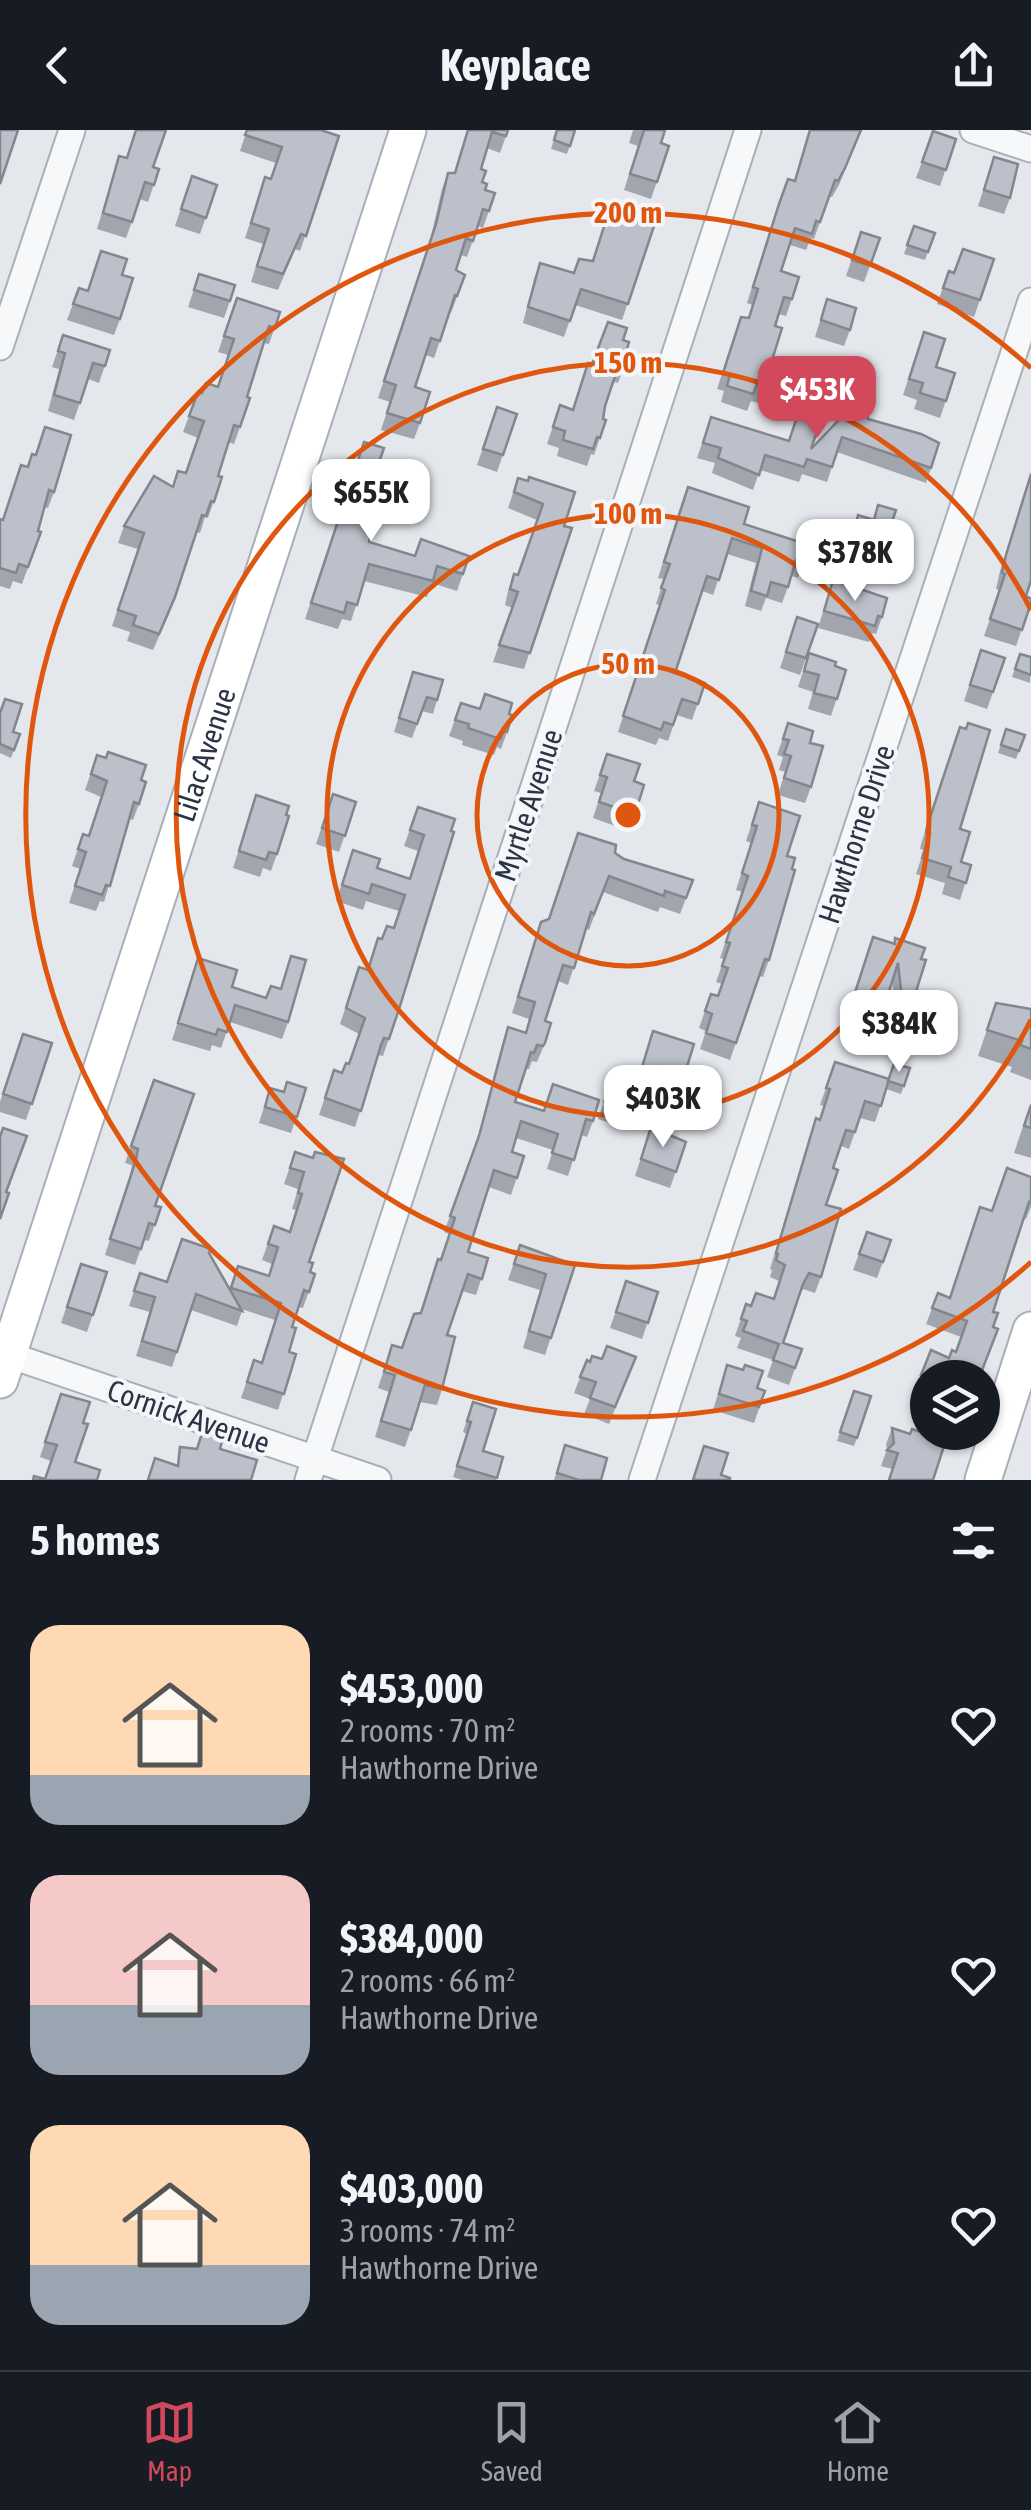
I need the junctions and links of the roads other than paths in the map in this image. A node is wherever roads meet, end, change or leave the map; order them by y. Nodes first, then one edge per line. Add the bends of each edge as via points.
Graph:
1 (72, 130) edge
2 (408, 130) edge
3 (748, 130) edge
4 (973, 130) edge
5 (1031, 149) edge
6 (1031, 301) edge
7 (0, 347) edge
8 (1031, 1330) edge
9 (3, 1363) edge
10 (312, 1469) edge
11 (378, 1480) edge
12 (642, 1480) edge
13 (983, 1480) edge

1 - 7 street
2 - 9 street, Lilac Avenue
3 - 10 street, Myrtle Avenue
4 - 5 street
6 - 12 street, Hawthorne Drive
8 - 13 street
9 - 10 street, Cornick Avenue
10 - 11 street, Cornick Avenue

